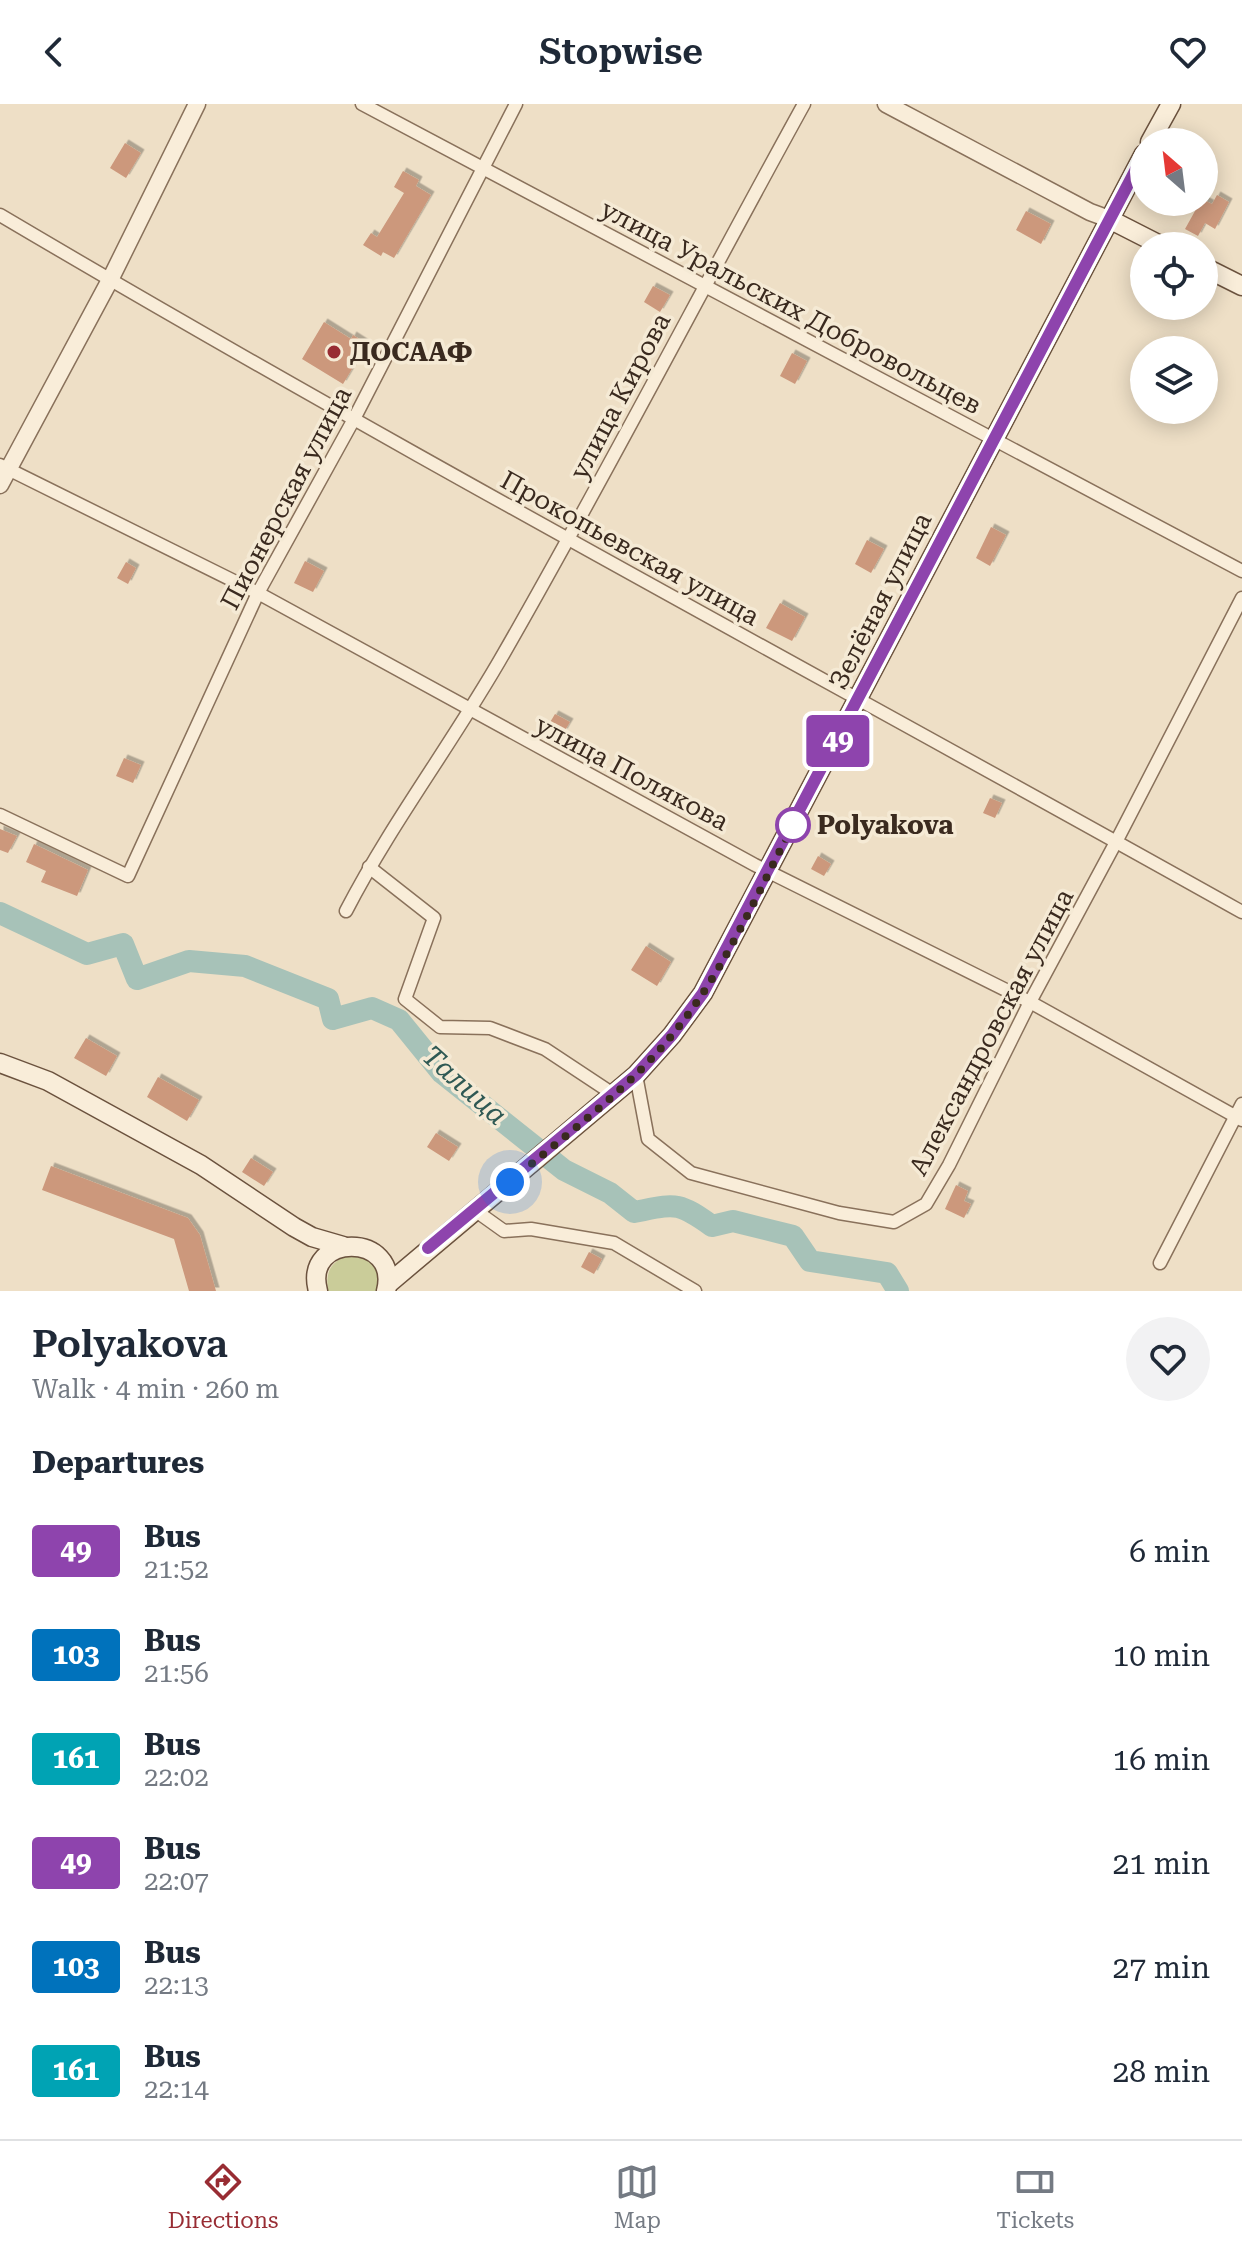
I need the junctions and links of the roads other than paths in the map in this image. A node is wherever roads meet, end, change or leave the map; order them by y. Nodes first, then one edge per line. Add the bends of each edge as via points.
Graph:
1 (197, 104) edge
2 (362, 104) edge
3 (516, 104) edge
4 (804, 104) edge
5 (886, 104) edge
6 (1171, 104) edge
7 (1158, 128) edge
8 (483, 166) junction
9 (1130, 180) edge
10 (0, 215) edge
11 (1109, 219) junction
12 (1135, 232) edge
13 (1218, 274) edge
14 (110, 280) junction
15 (705, 284) junction
16 (1242, 286) edge
17 (354, 419) junction
18 (992, 439) junction
19 (3, 474) edge
20 (569, 539) junction
21 (1242, 571) edge
22 (258, 593) junction
23 (1242, 598) edge
24 (859, 701) junction
25 (471, 711) junction
26 (0, 815) edge
27 (1116, 842) junction
28 (369, 867) junction
29 (769, 872) junction
30 (346, 911) dead end
31 (1242, 912) edge
32 (1030, 1002) junction
33 (0, 1063) edge
34 (636, 1075) junction
35 (613, 1094) junction
36 (1242, 1104) edge
37 (1239, 1119) edge
38 (476, 1211) junction
39 (294, 1227) junction
40 (343, 1246) junction
41 (428, 1248) junction
42 (377, 1256) junction
43 (1160, 1263) dead end
44 (317, 1285) edge
45 (387, 1287) edge
46 (695, 1291) edge

1 - 14 street
2 - 8 street, улица Уральских Добровольцев
3 - 8 street, Пионерская улица
4 - 15 street, улица Кирова
5 - 11 street
6 - 7 main road
8 - 15 street, улица Уральских Добровольцев
8 - 17 street, Пионерская улица
9 - 11 main road, Зелёная улица
10 - 14 street, Прокопьевская улица
11 - 12 main road
11 - 18 main road, Зелёная улица
13 - 16 main road
14 - 17 street, Прокопьевская улица
14 - 19 street
15 - 18 street, улица Уральских Добровольцев
15 - 20 street, улица Кирова
17 - 20 street, Прокопьевская улица
17 - 22 street, Пионерская улица
18 - 21 street, улица Уральских Добровольцев
18 - 24 main road, Зелёная улица
19 - 22 street, улица Полякова
20 - 24 street, Прокопьевская улица
20 - 25 street, улица Кирова
22 - 25 street, улица Полякова
22 - 26 street, Пионерская улица via 128,876
23 - 27 street, Александровская улица
24 - 27 street, Прокопьевская улица
24 - 29 main road, Зелёная улица
25 - 28 street, улица Кирова
25 - 29 street, улица Полякова
27 - 31 street, Прокопьевская улица
27 - 32 street, Александровская улица
28 - 30 street, улица Кирова
28 - 35 street via 434,918 405,999 440,1027 490,1028 545,1049
29 - 32 street, улица Полякова
29 - 34 main road, Зелёная улица via 703,993
32 - 34 street, Александровская улица via 926,1204 894,1222 839,1213 691,1173 648,1139
32 - 37 street, улица Полякова
33 - 39 main road via 48,1081 201,1165
34 - 35 main road, Зелёная улица
35 - 38 main road, Зелёная улица
36 - 37 street
37 - 43 street
38 - 41 main road, Зелёная улица
38 - 46 street via 504,1231 531,1229 614,1243
39 - 40 main road
39 - 44 main road via 312,1257
40 - 42 main road via 360,1246
40 - 44 main road via 327,1255
41 - 42 main road via 397,1260
41 - 45 main road, Зелёная улица
42 - 45 main road

